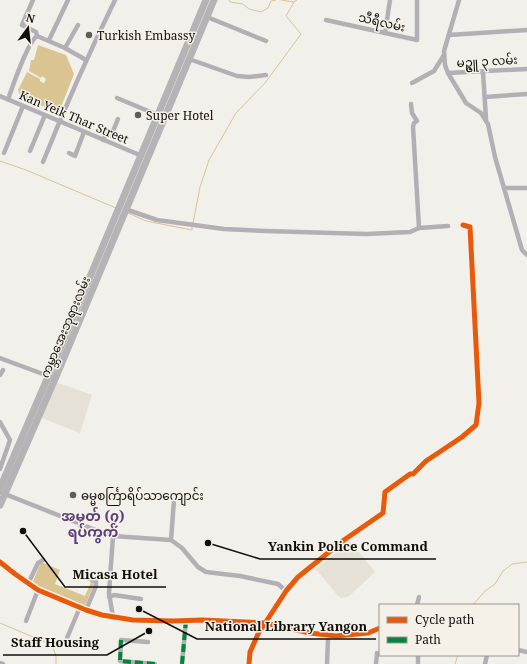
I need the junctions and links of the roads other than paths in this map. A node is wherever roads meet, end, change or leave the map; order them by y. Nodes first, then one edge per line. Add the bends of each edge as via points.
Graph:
1 (33, 0) edge
2 (68, 0) edge
3 (115, 0) edge
4 (206, 0) edge
5 (214, 0) edge
6 (390, 0) edge
7 (417, 0) edge
8 (459, 0) edge
9 (207, 17) junction
10 (326, 20) dead end
11 (78, 25) dead end
12 (527, 30) edge
13 (385, 33) junction
14 (449, 35) junction
15 (36, 36) junction
16 (49, 40) junction
17 (266, 42) dead end
18 (65, 48) junction
19 (444, 55) junction
20 (189, 59) junction
21 (86, 60) junction
22 (527, 69) edge
23 (483, 72) junction
24 (448, 74) junction
25 (266, 75) dead end
26 (412, 83) dead end
27 (527, 94) edge
28 (0, 96) edge
29 (485, 97) junction
30 (117, 98) dead end
31 (8, 99) junction
32 (411, 104) dead end
33 (23, 106) junction
34 (45, 115) junction
35 (161, 116) junction
36 (118, 119) dead end
37 (486, 119) junction
38 (59, 122) junction
39 (84, 132) junction
40 (103, 140) junction
41 (30, 151) dead end
42 (4, 153) dead end
43 (69, 153) dead end
44 (145, 156) junction
45 (43, 162) dead end
46 (504, 188) junction
47 (527, 188) edge
48 (119, 209) junction
49 (127, 210) junction
50 (463, 225) dead end
51 (112, 226) junction
52 (448, 226) dead end
53 (419, 228) junction
54 (119, 229) junction
55 (527, 256) edge
56 (0, 358) edge
57 (52, 378) junction
58 (0, 422) edge
59 (0, 469) edge
60 (2, 491) edge
61 (174, 500) dead end
62 (0, 505) edge
63 (113, 536) junction
64 (171, 540) junction
65 (43, 560) dead end
66 (0, 562) edge
67 (88, 578) dead end
68 (28, 584) junction
69 (38, 590) junction
70 (286, 591) junction
71 (110, 597) junction
72 (419, 597) dead end
73 (140, 599) dead end
74 (417, 604) edge
75 (80, 607) junction
76 (86, 610) junction
77 (113, 617) junction
78 (186, 620) junction
79 (26, 621) dead end
80 (265, 623) junction
81 (379, 628) edge
82 (67, 638) dead end
83 (328, 639) dead end
84 (148, 642) dead end
85 (377, 653) dead end
86 (0, 663) edge
87 (3, 664) edge
88 (155, 664) edge
89 (182, 664) edge
90 (249, 664) edge
91 (327, 664) edge
92 (376, 664) edge

1 - 15 street via 22,25 36,32
2 - 16 street
3 - 21 street
4 - 35 main road
5 - 9 main road
6 - 13 street
7 - 13 street, သီရီလမ်း via 417,40
8 - 14 street
9 - 17 street
9 - 20 main road
10 - 13 street, သီရီလမ်း
11 - 18 street
12 - 14 street
14 - 19 street
15 - 16 street
15 - 31 street via 32,40
16 - 18 street
18 - 21 street
19 - 24 street
19 - 26 street via 434,71
20 - 25 street via 236,76
20 - 35 main road
21 - 38 street
22 - 23 street, မဥ္ဇူ ၃ လမ်း
23 - 24 street, မဥ္ဇူ ၃ လမ်း
23 - 29 street
24 - 37 street via 466,103
27 - 29 street
28 - 31 street, Kan Yeik Thar Street
29 - 37 street
30 - 35 street
31 - 33 street, Kan Yeik Thar Street
32 - 53 street via 412,113 418,121 413,127
33 - 34 street, Kan Yeik Thar Street
33 - 42 street
34 - 38 street, Kan Yeik Thar Street
34 - 41 street
35 - 44 main road
36 - 40 street via 111,136 106,134
37 - 46 street
38 - 39 street, Kan Yeik Thar Street
38 - 45 street
39 - 40 street, Kan Yeik Thar Street
39 - 43 street via 75,156
40 - 44 street, Kan Yeik Thar Street
44 - 48 main road, ကမ္ဘာအေးဘုရားလမ်း
44 - 49 main road, ကမ္ဘာအေးဘုရားလမ်း
46 - 47 street
46 - 55 street via 522,250
48 - 49 street
48 - 51 main road, ကမ္ဘာအေးဘုရားလမ်း
49 - 53 street via 157,220 224,229 366,234 410,232
49 - 54 main road, ကမ္ဘာအေးဘုရားလမ်း
50 - 70 street via 470,227 479,403 476,425 426,461 413,474 385,492 383,513 344,540 298,577
51 - 54 main road
51 - 57 main road, ကမ္ဘာအေးဘုရားလမ်း
52 - 53 street
54 - 57 main road, ကမ္ဘာအေးဘုရားလမ်း
56 - 57 street
57 - 60 main road, ကမ္ဘာအေးဘုရားလမ်း
58 - 59 street via 10,440
60 - 62 main road, ကမ္ဘာအေးဘုရားလမ်း
60 - 63 street
61 - 64 street
63 - 64 street
63 - 71 street
64 - 70 street via 206,572 278,584
65 - 68 street via 38,563
66 - 68 street
67 - 76 street via 96,582 96,586
68 - 69 street
69 - 75 street
69 - 79 street
70 - 80 street
71 - 73 street
71 - 77 street
72 - 74 street
75 - 76 street
75 - 82 street
76 - 77 street
77 - 78 street via 133,620
78 - 80 street
78 - 89 street
80 - 81 street via 302,632 336,636 368,633
80 - 90 street via 250,652
83 - 91 street
84 - 88 street via 121,640 120,661
85 - 92 street
86 - 87 street

